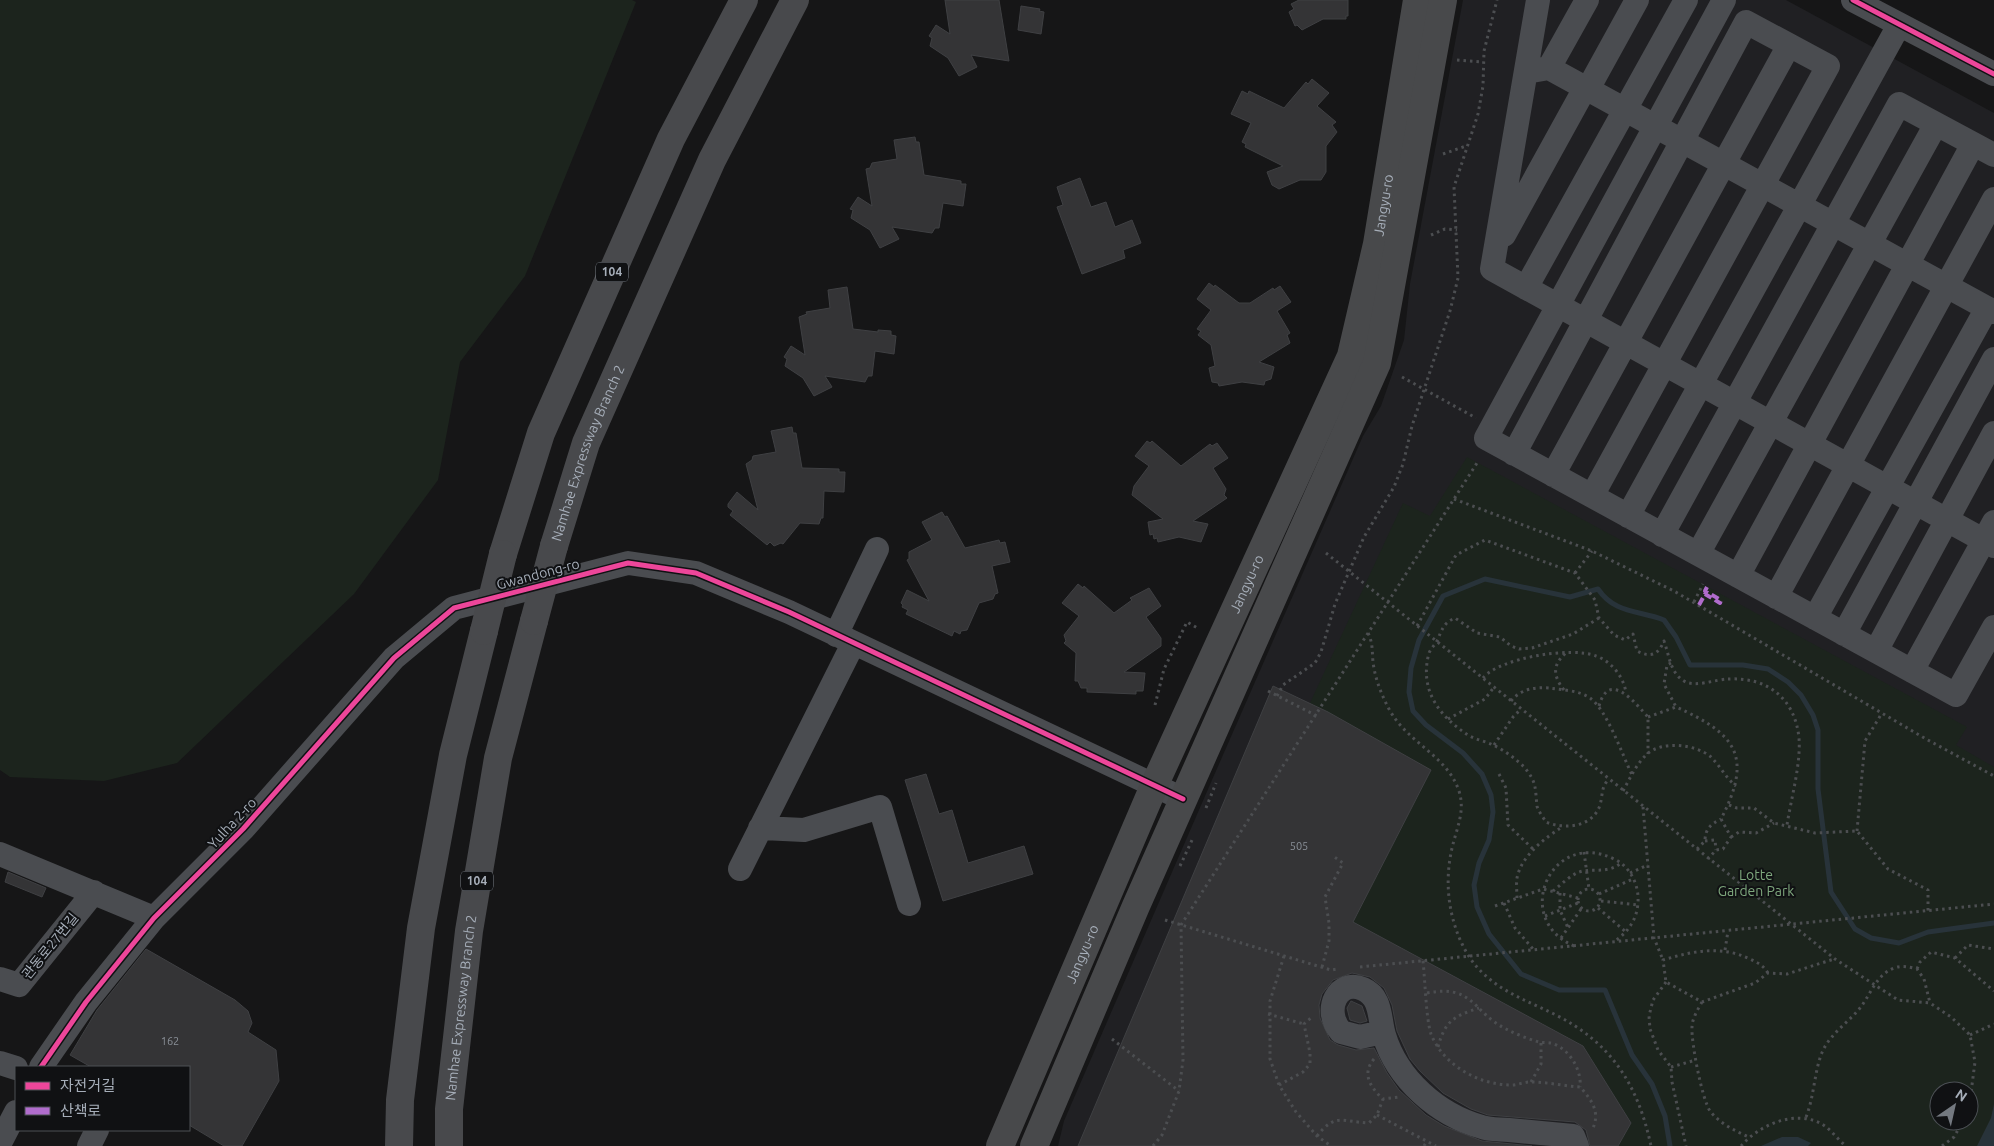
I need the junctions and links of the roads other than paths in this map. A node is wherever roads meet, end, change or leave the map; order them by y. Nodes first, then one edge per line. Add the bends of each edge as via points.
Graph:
1 (744, 0) edge
2 (795, 0) edge
3 (1416, 0) edge
4 (1443, 0) edge
5 (1538, 0) edge
6 (1587, 0) edge
7 (1637, 0) edge
8 (1686, 0) edge
9 (1724, 0) edge
10 (1853, 0) edge
11 (1899, 25) junction
12 (1789, 45) junction
13 (1549, 68) junction
14 (1526, 72) junction
15 (1994, 74) edge
16 (1586, 89) junction
17 (1625, 110) junction
18 (1936, 124) junction
19 (1655, 126) junction
20 (1682, 141) junction
21 (1973, 144) junction
22 (1994, 155) edge
23 (1724, 164) junction
24 (1762, 185) junction
25 (1994, 200) edge
26 (1799, 205) junction
27 (1833, 224) junction
28 (1870, 244) junction
29 (1494, 252) junction
30 (1908, 265) junction
31 (1947, 286) junction
32 (1526, 288) junction
33 (1558, 306) junction
34 (1990, 310) edge
35 (1586, 321) junction
36 (1626, 343) junction
37 (1994, 359) edge
38 (1664, 364) junction
39 (1700, 384) junction
40 (1734, 403) junction
41 (1771, 423) junction
42 (1994, 433) edge
43 (1810, 444) junction
44 (1514, 454) junction
45 (1848, 466) junction
46 (1553, 475) junction
47 (1887, 487) junction
48 (1592, 496) junction
49 (1916, 503) junction
50 (1628, 516) junction
51 (1947, 520) junction
52 (1662, 535) junction
53 (1991, 536) edge
54 (877, 548) dead end
55 (1698, 554) junction
56 (1738, 576) junction
57 (1776, 597) junction
58 (454, 608) joint
59 (1815, 618) junction
60 (1994, 626) edge
61 (1844, 634) junction
62 (845, 640) junction
63 (1876, 652) junction
64 (1912, 671) junction
65 (1154, 786) junction
66 (1194, 804) junction
67 (760, 828) junction
68 (0, 854) edge
69 (740, 869) dead end
70 (94, 892) junction
71 (909, 904) dead end
72 (154, 918) junction
73 (0, 979) edge
74 (1382, 1032) junction
75 (0, 1063) edge
76 (42, 1066) edge
77 (15, 1068) edge
78 (400, 1100) junction
79 (450, 1109) junction
80 (15, 1114) edge
81 (97, 1131) edge
82 (1582, 1141) edge
83 (0, 1143) edge
84 (89, 1146) edge
85 (384, 1146) edge
86 (399, 1146) edge
87 (449, 1146) edge
88 (462, 1146) edge
89 (1000, 1146) edge
90 (1034, 1146) edge

1 - 78 highway, 104, bridge via 671,139 545,424 503,554 453,755 421,928
2 - 79 highway, Namhae Expressway Branch 2 / 104, bridge via 712,160 590,434 554,546 498,758 469,931
3 - 65 main road, Jangyu-ro via 1378,244 1351,356
4 - 66 main road, Jangyu-ro via 1377,363
5 - 14 street
6 - 13 street
7 - 16 street
8 - 17 street
9 - 19 street
10 - 11 street
11 - 15 street
11 - 26 street
12 - 20 street via 1746,22
12 - 23 street
12 - 24 street via 1828,66
13 - 14 street
13 - 16 street
14 - 29 street
16 - 17 street
16 - 29 street
17 - 19 street
17 - 32 street
18 - 21 street
18 - 27 street via 1899,104
18 - 28 street
19 - 20 street
19 - 33 street
20 - 23 street
20 - 35 street
21 - 22 street
21 - 30 street
23 - 24 street
23 - 36 street
24 - 26 street
24 - 38 street
25 - 31 street
26 - 27 street
26 - 39 street
27 - 28 street
27 - 40 street
28 - 30 street
28 - 41 street
29 - 32 street via 1492,269
30 - 31 street
30 - 43 street
31 - 34 street
31 - 45 street
32 - 33 street
33 - 35 street
33 - 44 street via 1486,438
34 - 47 street
35 - 36 street
35 - 44 street
36 - 38 street
36 - 46 street
37 - 49 street
38 - 39 street
38 - 48 street
39 - 40 street
39 - 50 street
40 - 41 street
40 - 52 street
41 - 43 street
41 - 55 street
42 - 51 street
43 - 45 street
43 - 56 street
44 - 46 street
45 - 47 street
45 - 57 street
46 - 48 street
47 - 49 street
47 - 59 street
48 - 50 street
49 - 51 street
49 - 61 street
50 - 52 street
51 - 53 street
51 - 63 street
52 - 55 street
53 - 64 street
54 - 62 street
55 - 56 street
56 - 57 street
57 - 59 street
58 - 62 street, Gwandong-ro via 628,563 696,573 789,612
58 - 72 street, Yulha 2-ro via 394,658 244,829
59 - 61 street
60 - 64 street via 1956,695
61 - 63 street
62 - 65 street
62 - 67 street
63 - 64 street
65 - 66 street
65 - 89 main road, Jangyu-ro
66 - 90 main road, Jangyu-ro
67 - 69 street
67 - 71 street via 804,830 880,807
68 - 70 street
70 - 72 street
70 - 73 street, 관동로27번길 via 19,985
72 - 76 street, Yulha 2-ro via 86,1002
74 - 74 street via 1381,1016 1374,998 1363,989 1352,988 1336,997 1331,1007 1341,1032 1360,1037
74 - 82 street via 1403,1075 1428,1100 1449,1112 1483,1128 1573,1136
75 - 77 street
78 - 85 highway
78 - 86 highway, 104
79 - 87 highway, Namhae Expressway Branch 2 / 104
79 - 88 highway
80 - 83 street
81 - 84 street

